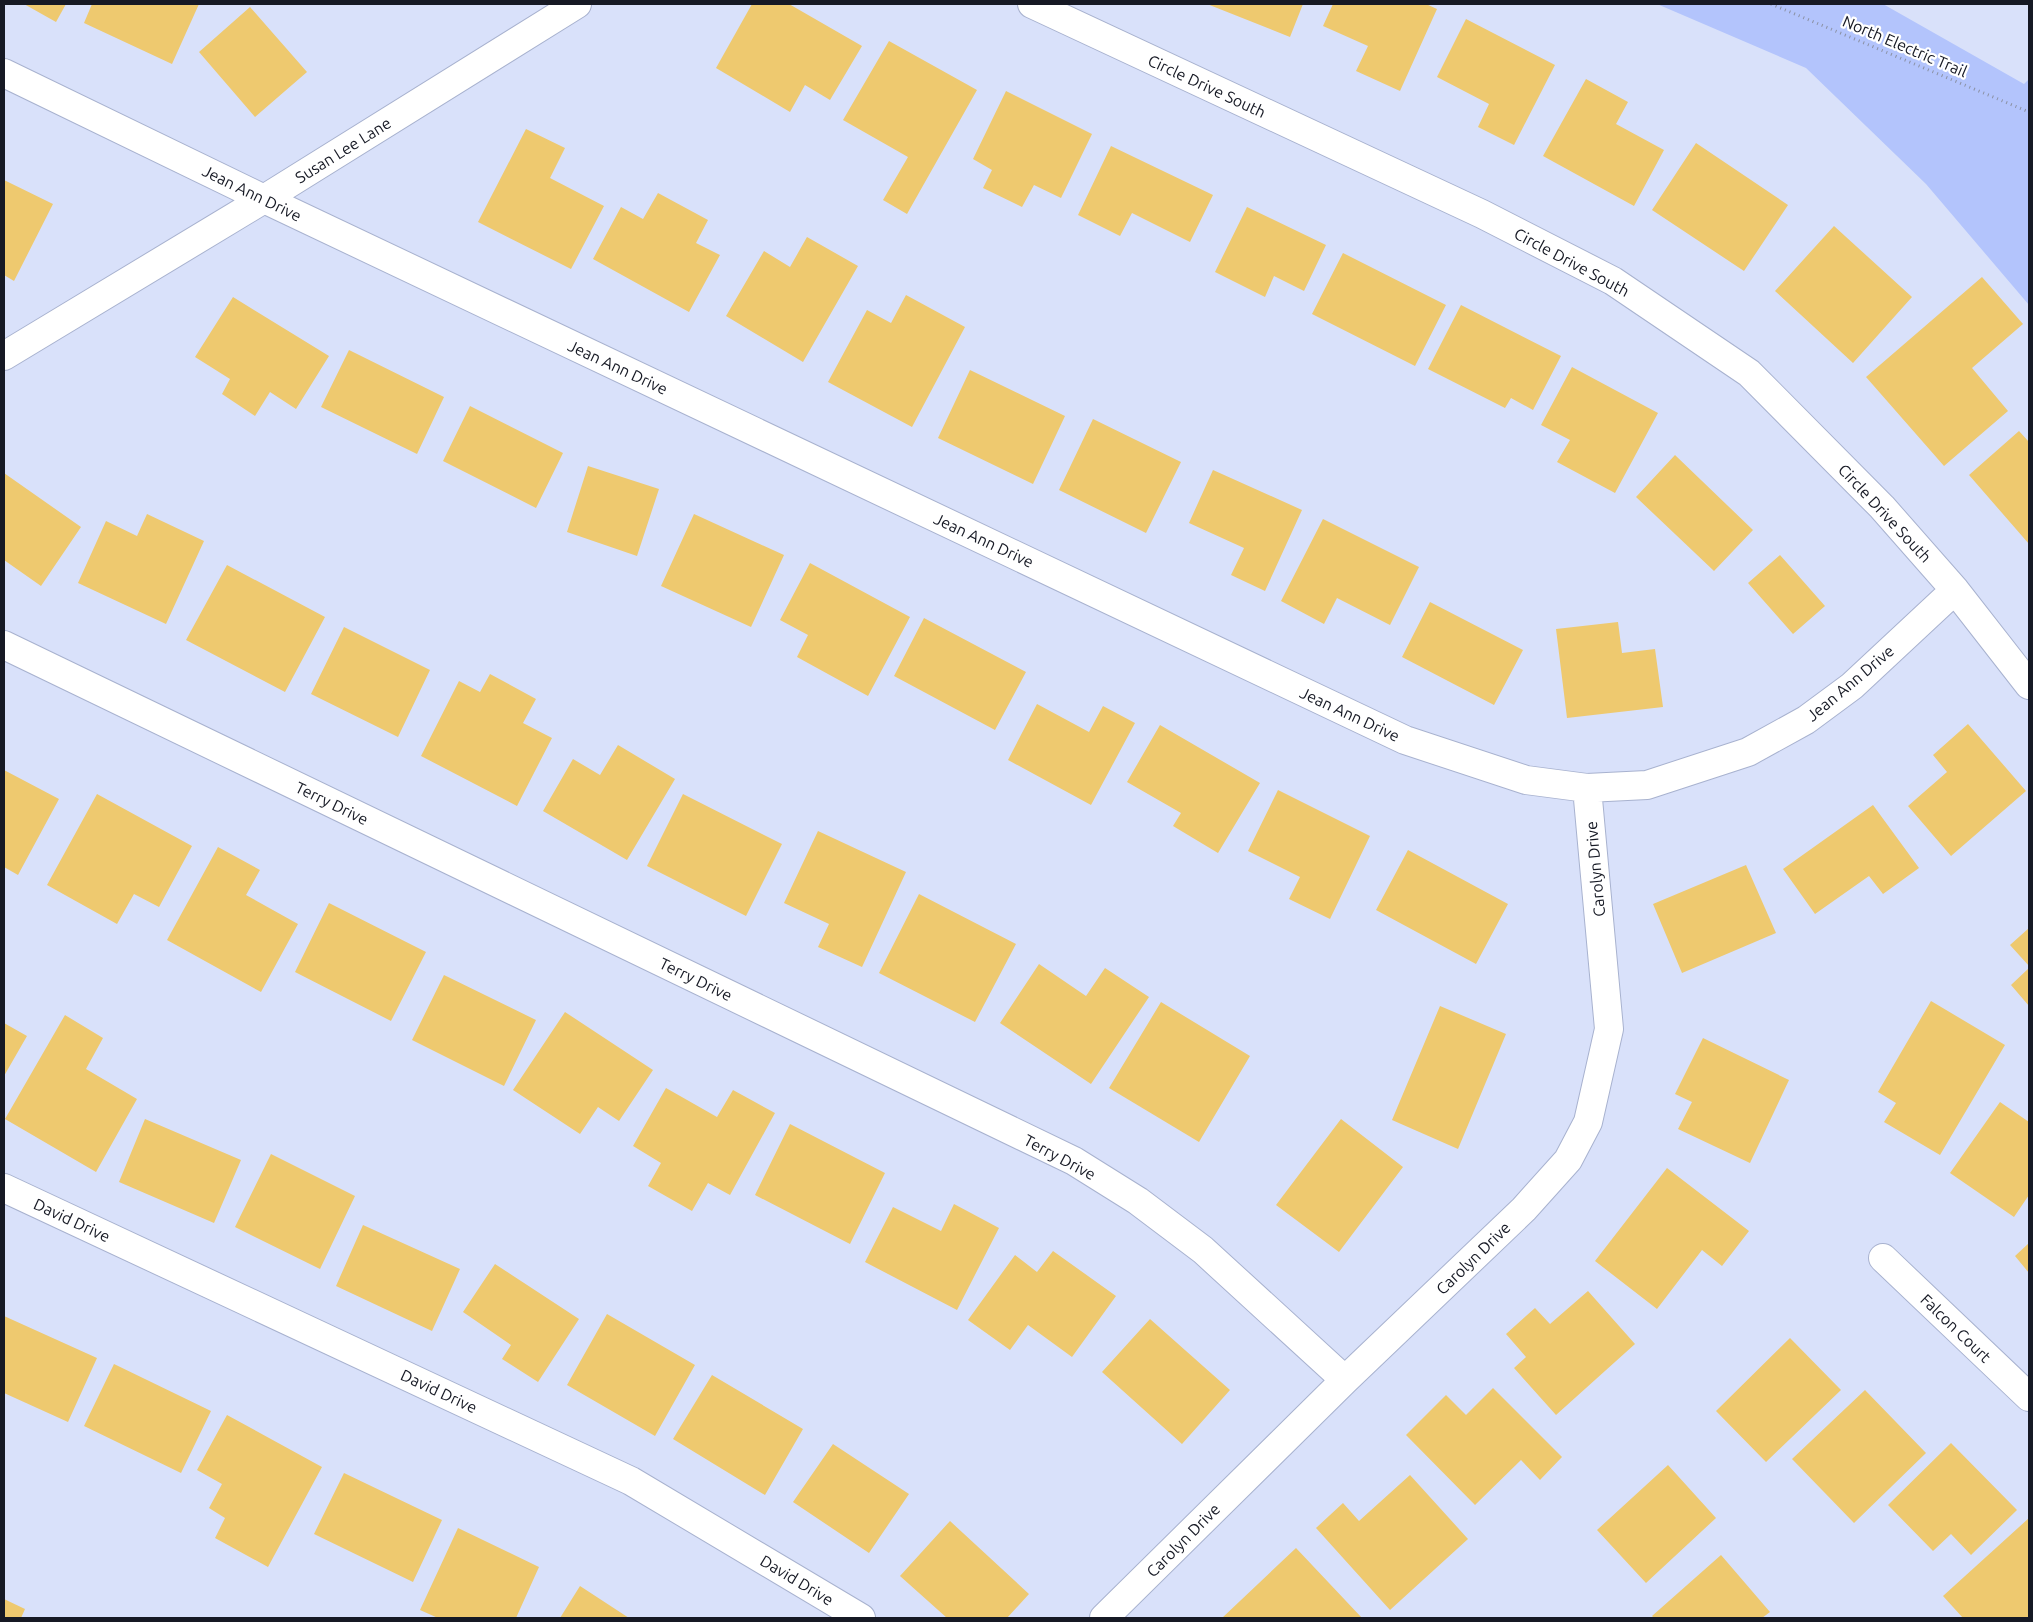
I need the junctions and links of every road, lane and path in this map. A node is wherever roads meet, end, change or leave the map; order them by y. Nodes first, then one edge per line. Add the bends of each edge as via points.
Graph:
1 (577, 4) edge
2 (1032, 4) edge
3 (1771, 4) edge
4 (4, 72) edge
5 (2029, 112) edge
6 (264, 199) junction
7 (4, 356) edge
8 (1955, 590) junction
9 (4, 645) edge
10 (2029, 684) edge
11 (1587, 788) junction
12 (4, 1188) edge
13 (1884, 1258) dead end
14 (1345, 1380) junction
15 (2029, 1397) edge
16 (861, 1618) edge
17 (1104, 1618) edge

1 - 6 street, Susan Lee Lane
2 - 8 street, Circle Drive South via 1482,214 1613,280 1749,373 1882,507
3 - 5 path, North Electric Trail
4 - 6 street, Jean Ann Drive
6 - 7 street, Susan Lee Lane
6 - 11 street, Jean Ann Drive via 1405,740 1526,780
8 - 10 street, Circle Drive South
8 - 11 street, Jean Ann Drive via 1852,686 1806,720 1748,752 1647,785
9 - 14 street, Terry Drive via 1074,1162 1138,1201 1203,1250
11 - 14 street, Carolyn Drive via 1609,1029 1588,1122 1568,1160 1524,1209
12 - 16 street, David Drive via 631,1481
13 - 15 street, Falcon Court
14 - 17 street, Carolyn Drive

